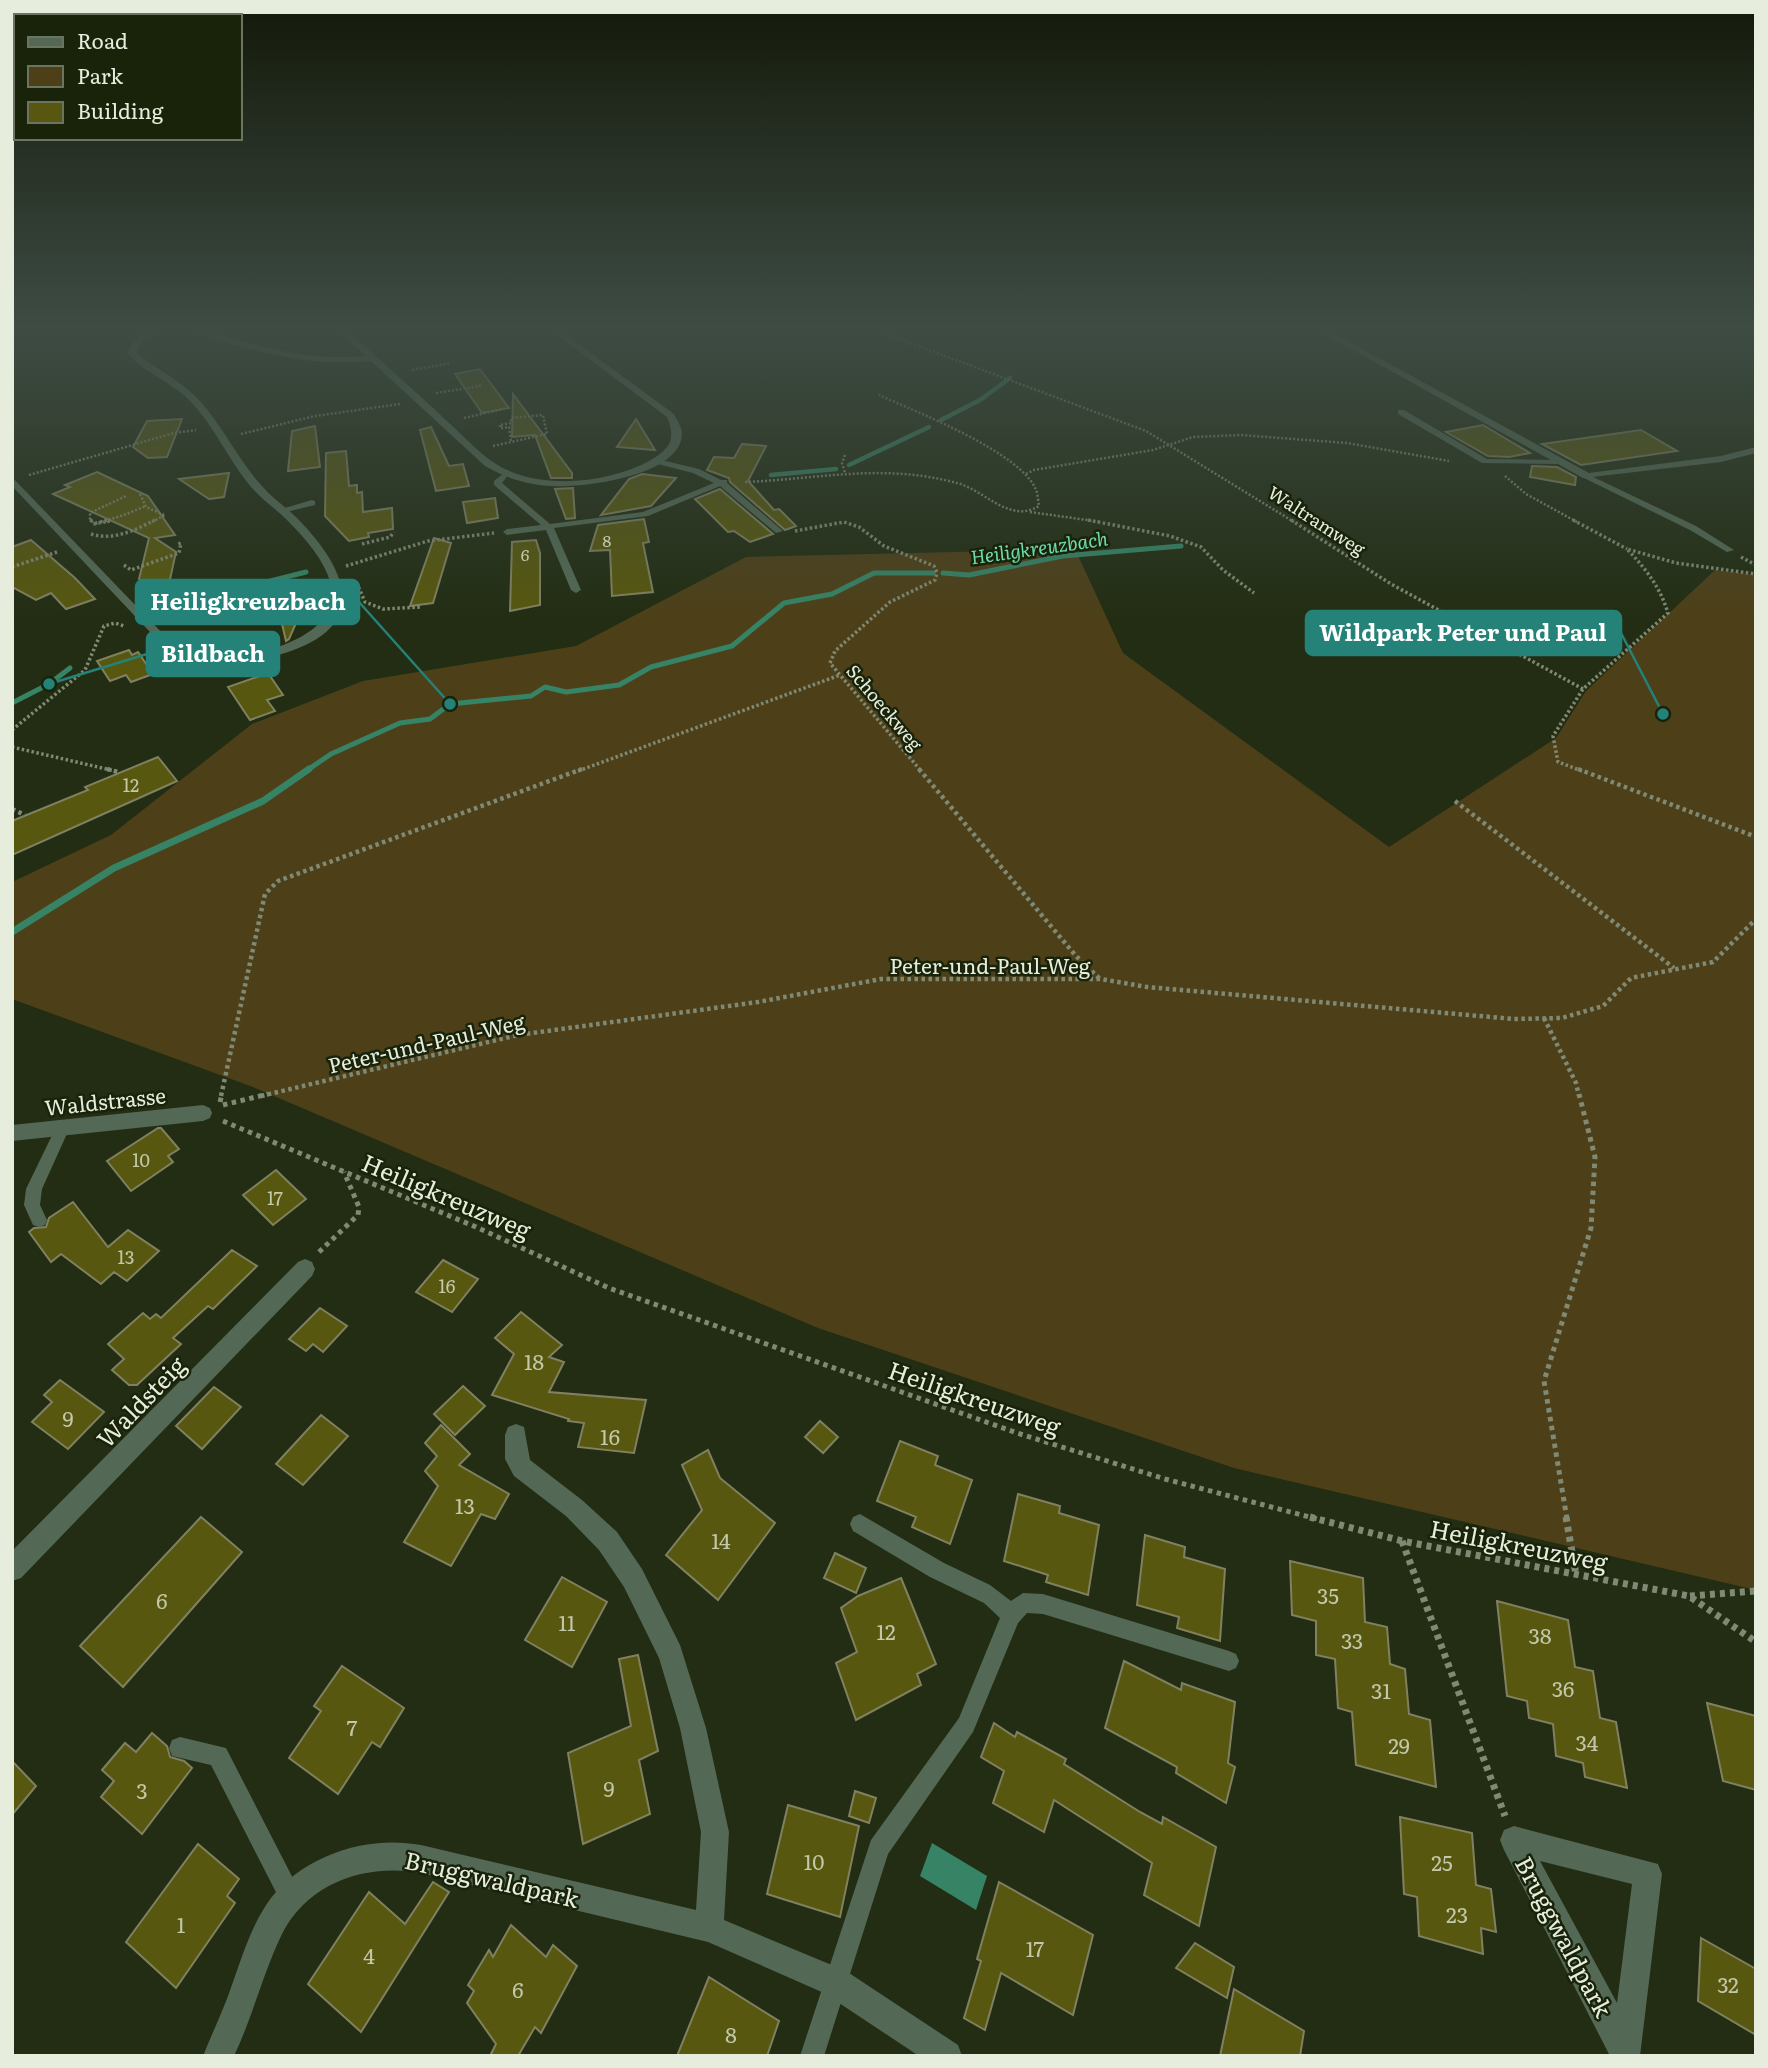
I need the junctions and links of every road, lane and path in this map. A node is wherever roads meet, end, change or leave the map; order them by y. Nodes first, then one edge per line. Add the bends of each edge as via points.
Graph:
1 (213, 426) edge
2 (276, 426) edge
3 (447, 426) edge
4 (500, 426) edge
5 (545, 426) edge
6 (678, 426) edge
7 (942, 426) edge
8 (1134, 426) edge
9 (1424, 426) edge
10 (1493, 426) edge
11 (215, 428) junction
12 (242, 434) dead end
13 (511, 441) junction
14 (488, 444) dead end
15 (1170, 444) junction
16 (1756, 450) edge
17 (845, 455) dead end
18 (657, 461) junction
19 (1452, 461) dead end
20 (1557, 461) junction
21 (1502, 462) junction
22 (845, 473) junction
23 (1026, 474) junction
24 (504, 475) junction
25 (1587, 476) junction
26 (17, 478) edge
27 (723, 482) junction
28 (140, 494) dead end
29 (126, 496) dead end
30 (312, 503) dead end
31 (146, 506) junction
32 (282, 510) junction
33 (1029, 512) junction
34 (549, 527) junction
35 (779, 531) joint
36 (394, 532) dead end
37 (507, 532) joint
38 (91, 534) dead end
39 (178, 544) dead end
40 (362, 544) dead end
41 (1627, 549) junction
42 (1730, 550) dead end
43 (53, 553) dead end
44 (124, 565) dead end
45 (12, 567) edge
46 (341, 568) dead end
47 (1756, 574) edge
48 (351, 589) dead end
49 (576, 590) dead end
50 (1254, 593) dead end
51 (421, 607) dead end
52 (131, 630) dead end
53 (840, 675) junction
54 (1583, 690) junction
55 (12, 730) edge
56 (12, 747) edge
57 (118, 772) dead end
58 (1455, 801) dead end
59 (12, 809) edge
60 (25, 815) dead end
61 (1756, 837) edge
62 (1756, 919) edge
63 (1675, 968) junction
64 (1101, 979) junction
65 (1544, 1018) junction
66 (211, 1109) junction
67 (63, 1127) junction
68 (12, 1133) edge
69 (344, 1171) junction
70 (38, 1220) dead end
71 (328, 1241) dead end
72 (305, 1269) dead end
73 (516, 1435) dead end
74 (860, 1524) dead end
75 (1402, 1541) junction
76 (12, 1569) edge
77 (1576, 1575) junction
78 (1756, 1591) edge
79 (1689, 1596) junction
80 (1011, 1616) junction
81 (1756, 1642) edge
82 (1229, 1661) dead end
83 (180, 1748) dead end
84 (1514, 1840) junction
85 (291, 1898) junction
86 (709, 1928) junction
87 (835, 1982) junction
88 (1626, 2054) edge
89 (218, 2056) edge
90 (813, 2056) edge
91 (947, 2056) edge

1 - 11 street
2 - 12 path
3 - 24 street
4 - 13 path via 509,427
5 - 13 path via 547,435
6 - 18 street via 677,442
7 - 23 path
8 - 15 path, Waltramweg
9 - 21 lane via 1485,461
10 - 20 street
11 - 26 path via 174,433
11 - 32 street via 239,465
13 - 14 path
15 - 19 path via 1241,435 1291,438
15 - 23 path
15 - 54 path, Waltramweg via 1391,584
16 - 25 street via 1721,459
17 - 22 path
18 - 24 street via 636,471 575,483
18 - 27 lane via 701,471
20 - 21 lane
20 - 25 street
21 - 41 path via 1505,476 1517,489
22 - 27 path via 812,479
22 - 33 path via 887,471 943,479 981,492 1007,509
23 - 33 path via 1040,501
24 - 34 lane via 497,483
25 - 42 lane
26 - 32 street via 161,639 178,652 204,660 234,661 286,649 335,616 340,591 331,571 315,544
27 - 34 lane via 645,514
27 - 35 lane
28 - 31 path
29 - 31 path via 90,513 90,520 110,521
30 - 32 lane
31 - 38 path via 165,516 132,531 107,537
33 - 50 path via 1119,524 1202,547
34 - 37 lane
34 - 49 lane
35 - 53 path, Schoeckweg via 844,522 934,566 937,573 935,580 890,602 835,652 830,663
36 - 40 path
37 - 46 path via 428,541
39 - 44 path via 179,553 131,570
41 - 47 path via 1676,563
41 - 54 path via 1662,593 1668,613
43 - 45 path
48 - 51 path via 359,588 365,602 383,609
52 - 55 path via 115,623 104,626 85,670
53 - 64 path, Schoeckweg via 1076,956
53 - 66 path via 278,881 265,894
54 - 61 path via 1553,736 1558,762
56 - 57 path
58 - 63 path
59 - 60 path
62 - 63 path, Peter-und-Paul-Weg via 1713,962
63 - 65 path, Peter-und-Paul-Weg via 1631,978 1603,1006 1562,1018
64 - 65 path, Peter-und-Paul-Weg via 1514,1019
64 - 66 path, Peter-und-Paul-Weg via 881,979 758,1002 517,1035
65 - 77 path via 1576,1083 1595,1157 1591,1228 1544,1381
66 - 67 street, Waldstrasse
66 - 69 path, Heiligkreuzweg
67 - 68 street, Waldstrasse
67 - 70 lane via 34,1189 32,1205
69 - 71 path via 358,1215
69 - 75 path, Heiligkreuzweg via 609,1288 1017,1433 1165,1479
72 - 76 street, Waldsteig
73 - 86 street via 522,1468 608,1541 633,1578 671,1654 693,1728 715,1832
74 - 80 lane via 947,1576 986,1592
75 - 77 path, Heiligkreuzweg
75 - 84 path
77 - 79 path, Heiligkreuzweg
78 - 79 path
79 - 81 path, Heiligkreuzweg
80 - 82 lane via 1023,1603 1034,1602
80 - 87 lane via 966,1726 878,1848
83 - 85 lane via 218,1756
84 - 88 street, Bruggwaldpark
84 - 88 street, Bruggwaldpark via 1648,1874
85 - 86 street, Bruggwaldpark via 331,1869 387,1855 421,1859
85 - 89 street, Bruggwaldpark via 274,1920 237,2020
86 - 87 street, Bruggwaldpark
87 - 90 lane
87 - 91 street, Bruggwaldpark

